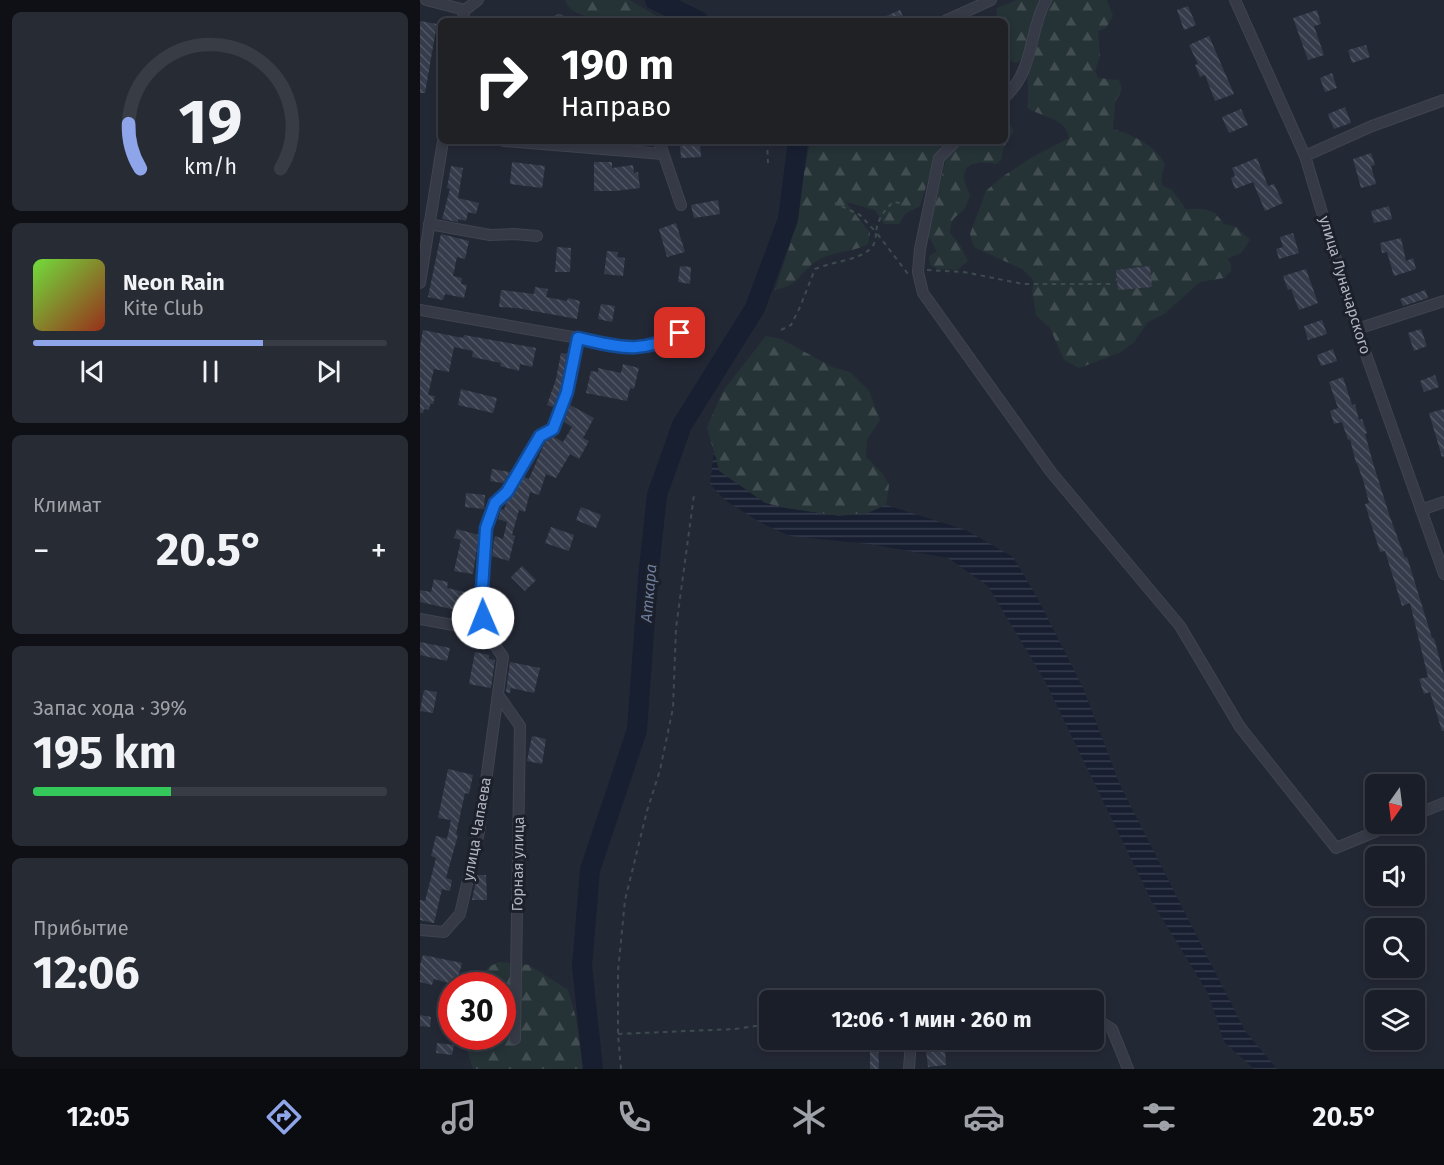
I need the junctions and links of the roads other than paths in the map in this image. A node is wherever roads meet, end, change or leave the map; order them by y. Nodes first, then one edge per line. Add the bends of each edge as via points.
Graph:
1 (426, 0) edge
2 (478, 0) edge
3 (991, 0) edge
4 (1046, 0) edge
5 (1235, 0) edge
6 (464, 16) edge
7 (952, 18) edge
8 (1008, 93) edge
9 (1444, 100) edge
10 (442, 144) edge
11 (541, 144) edge
12 (660, 144) edge
13 (953, 144) edge
14 (663, 154) junction
15 (1305, 156) junction
16 (681, 205) dead end
17 (429, 224) junction
18 (537, 236) dead end
19 (420, 283) edge
20 (1444, 301) edge
21 (420, 310) edge
22 (686, 315) dead end
23 (1357, 329) junction
24 (578, 338) junction
25 (1444, 502) edge
26 (1421, 510) junction
27 (1444, 574) edge
28 (420, 619) edge
29 (485, 631) junction
30 (499, 696) junction
31 (1444, 803) edge
32 (1425, 811) edge
33 (1370, 834) edge
34 (420, 930) edge
35 (516, 976) edge
36 (1104, 1024) edge
37 (910, 1050) edge
38 (909, 1069) edge
39 (1128, 1069) edge

1 - 6 street
2 - 6 street
3 - 7 street
4 - 8 street via 1025,70
5 - 15 street, улица Луначарского
9 - 15 street
10 - 17 street
11 - 14 street
12 - 14 street
13 - 33 street via 939,158 913,274 923,293 1051,472 1180,626 1240,727 1336,848
14 - 16 street
15 - 23 street, улица Луначарского
17 - 18 street via 490,235
17 - 19 street
20 - 23 street
21 - 24 street
22 - 24 street via 680,333 663,343 639,348
23 - 26 street, улица Луначарского
24 - 29 street via 567,392 553,429 540,436 507,492 495,503 486,528 481,604
25 - 26 street
26 - 27 street, улица Луначарского
28 - 29 street
29 - 30 street via 503,657
30 - 34 street, улица Чапаева via 479,832 460,914 444,932
30 - 35 street, Горная улица via 520,726
31 - 32 street
36 - 39 street via 1112,1029
37 - 38 street

